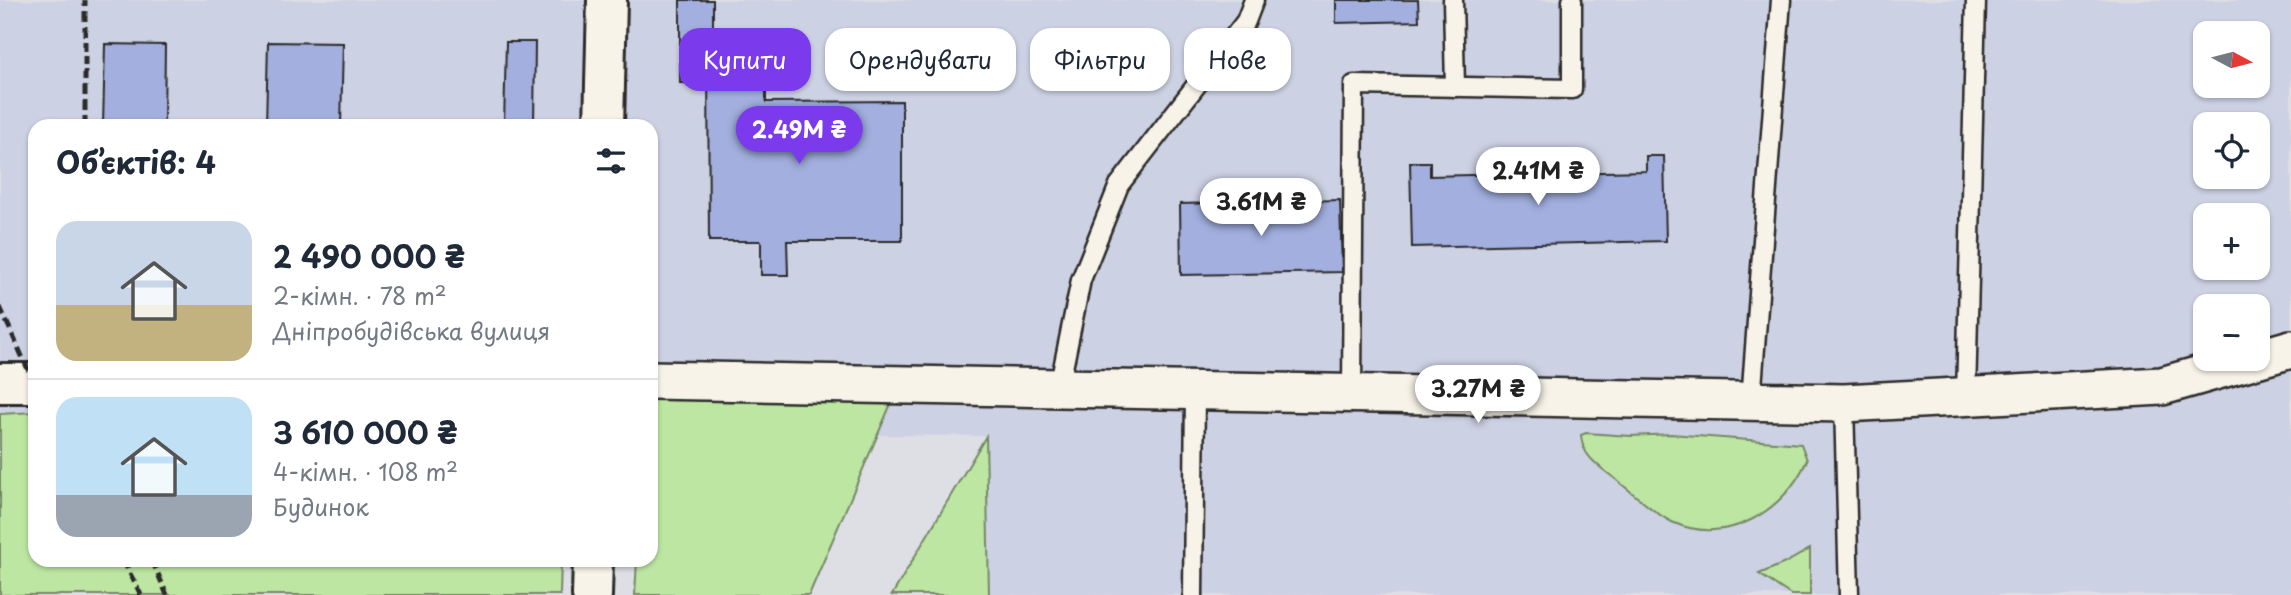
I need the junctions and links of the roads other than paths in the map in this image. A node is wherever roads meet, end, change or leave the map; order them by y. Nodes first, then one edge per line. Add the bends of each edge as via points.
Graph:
1 (607, 0) edge
2 (1254, 0) edge
3 (1453, 0) edge
4 (1572, 0) edge
5 (1781, 0) edge
6 (1976, 0) edge
7 (1455, 87) junction
8 (604, 119) edge
9 (2291, 349) edge
10 (658, 380) edge
11 (0, 383) edge
12 (28, 383) edge
13 (1059, 388) junction
14 (1195, 391) junction
15 (1352, 394) junction
16 (1966, 397) junction
17 (1751, 401) junction
18 (1844, 402) junction
19 (593, 567) edge
20 (592, 595) edge
21 (1193, 595) edge
22 (1849, 595) edge

1 - 8 street
2 - 13 lane via 1246,21 1119,185 1081,280
3 - 7 lane
4 - 7 lane via 1572,89
5 - 17 lane
6 - 16 lane
7 - 15 lane via 1354,85
9 - 16 street via 2162,386
10 - 13 street
11 - 12 street
13 - 14 street
14 - 15 street
14 - 21 lane
15 - 17 street
16 - 18 street
17 - 18 street
18 - 22 lane
19 - 20 street

